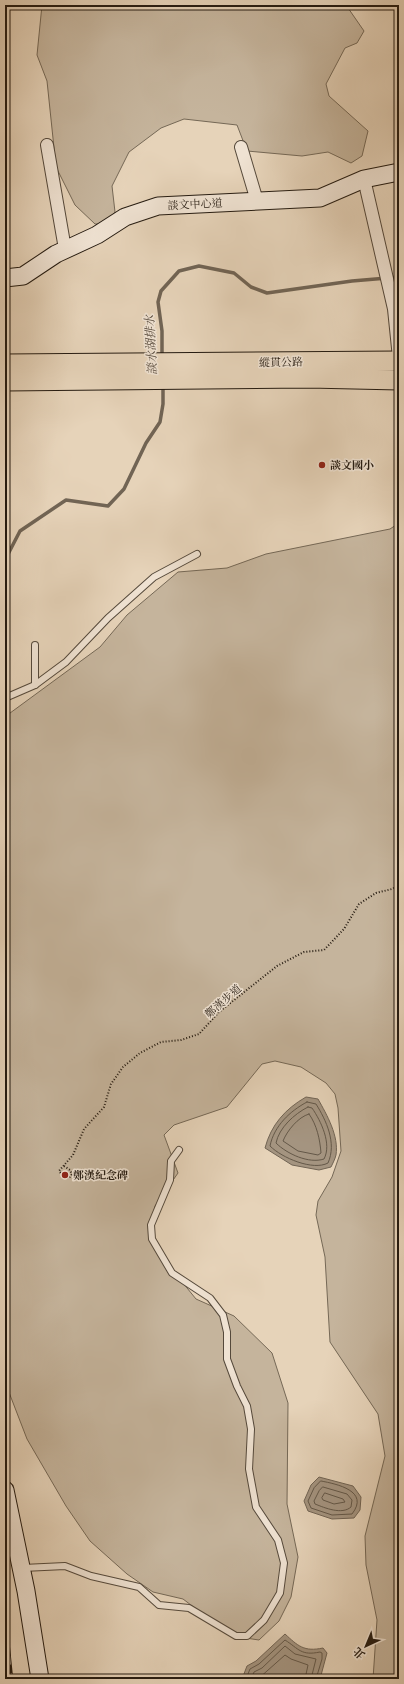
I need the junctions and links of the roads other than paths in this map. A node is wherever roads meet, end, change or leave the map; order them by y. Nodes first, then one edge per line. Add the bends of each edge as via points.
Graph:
1 (47, 145) dead end
2 (241, 148) dead end
3 (399, 172) edge
4 (364, 180) junction
5 (257, 201) junction
6 (65, 249) junction
7 (5, 278) edge
8 (399, 359) edge
9 (5, 364) edge
10 (308, 370) junction
11 (118, 372) junction
12 (399, 380) edge
13 (5, 381) edge
14 (197, 554) dead end
15 (35, 645) dead end
16 (35, 685) junction
17 (5, 698) edge
18 (179, 1150) dead end
19 (5, 1490) edge
20 (21, 1568) junction
21 (40, 1679) edge

1 - 6 street
2 - 5 street
3 - 4 street, 談文中心道
4 - 5 street, 談文中心道 via 320,198
4 - 8 street via 394,309
5 - 6 street, 談文中心道 via 158,206 125,217 97,235
6 - 7 street, 談文中心道 via 22,276
8 - 10 main road, 縱貫公路
9 - 11 main road
10 - 11 main road, 縱貫公路
10 - 12 main road, 縱貫公路
11 - 13 main road
14 - 16 lane via 154,577 108,618 66,662
15 - 16 lane
16 - 17 lane
18 - 20 lane via 171,1161 170,1180 151,1225 152,1239 172,1273 210,1298 223,1315 227,1332 227,1359 247,1406 251,1429 249,1469 256,1507 278,1540 284,1563 280,1593 264,1620 247,1636 236,1636 189,1608 159,1605 139,1587 91,1576 65,1566
19 - 20 street
20 - 21 street

